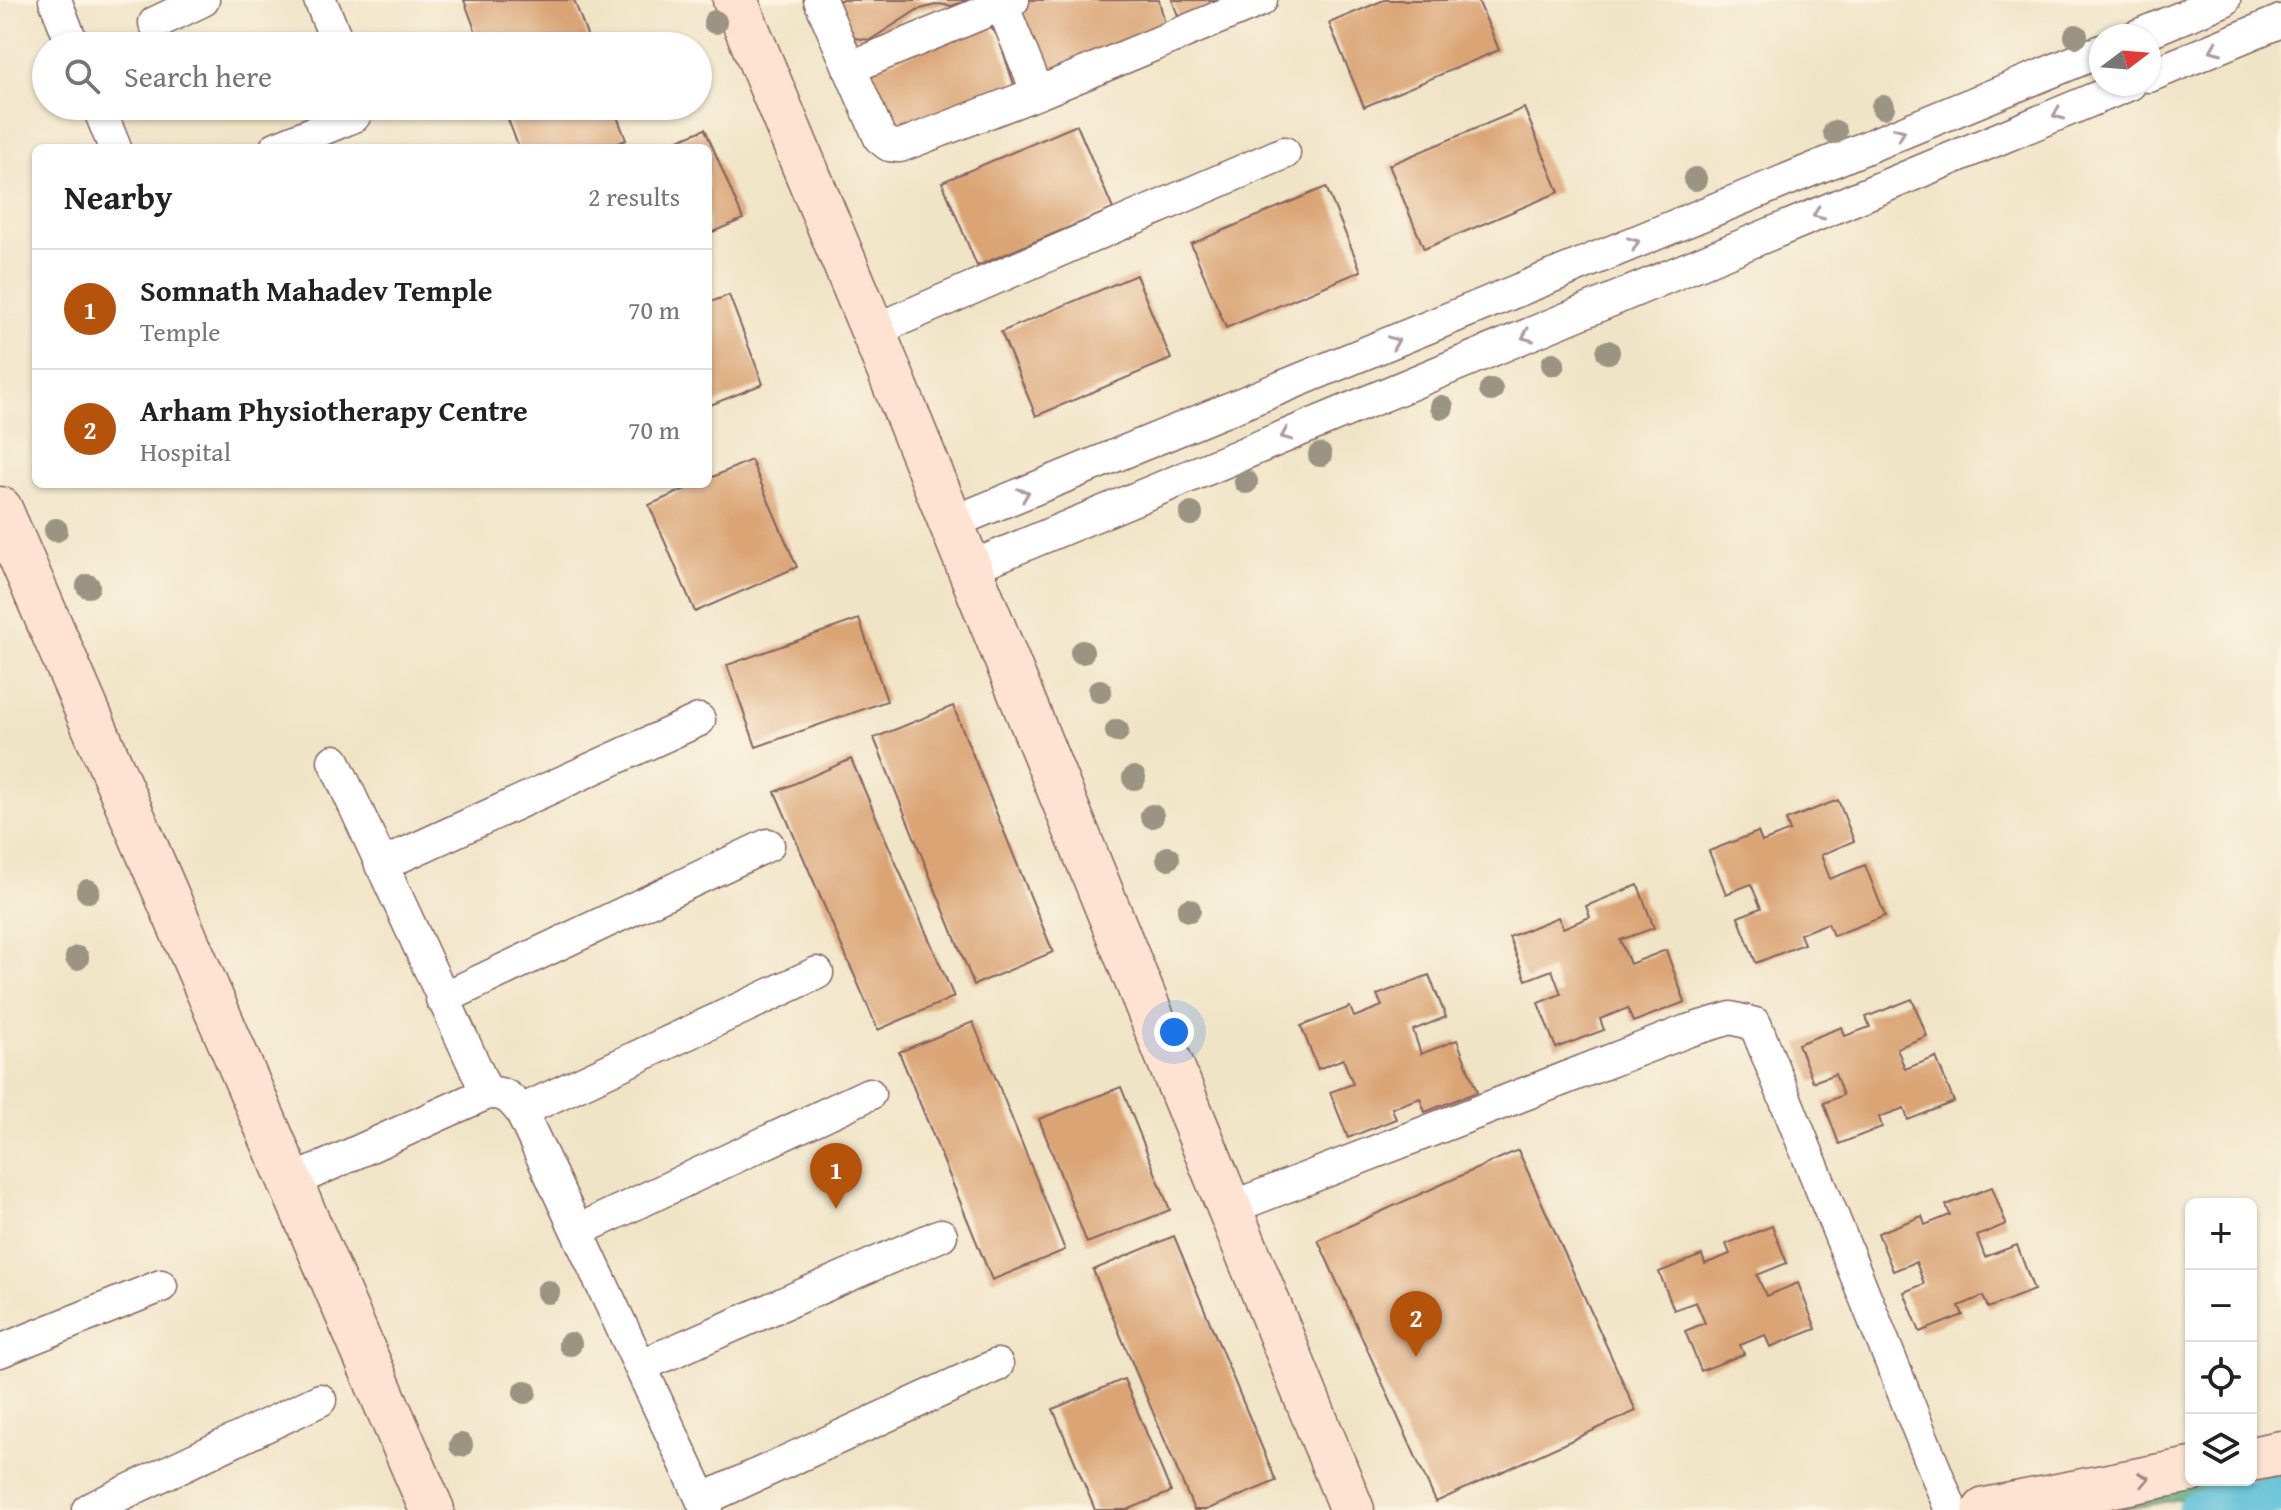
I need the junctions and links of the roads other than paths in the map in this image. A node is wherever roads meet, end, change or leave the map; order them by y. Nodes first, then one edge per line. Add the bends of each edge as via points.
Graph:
1 (55, 0) edge
2 (203, 0) edge
3 (320, 0) edge
4 (735, 0) edge
5 (820, 0) edge
6 (1261, 0) edge
7 (2224, 0) edge
8 (1005, 2) edge
9 (2281, 21) edge
10 (155, 23) dead end
11 (2161, 26) edge
12 (68, 32) edge
13 (333, 32) edge
14 (2089, 56) edge
15 (849, 68) junction
16 (2161, 71) edge
17 (1038, 93) junction
18 (2101, 96) edge
19 (104, 120) edge
20 (344, 120) edge
21 (113, 144) edge
22 (286, 144) edge
23 (1284, 153) dead end
24 (1843, 157) junction
25 (1859, 197) junction
26 (1543, 280) junction
27 (1560, 322) junction
28 (873, 331) junction
29 (1340, 364) junction
30 (1358, 405) junction
31 (0, 509) edge
32 (951, 523) junction
33 (969, 568) junction
34 (699, 720) dead end
35 (334, 761) dead end
36 (768, 845) dead end
37 (381, 865) junction
38 (817, 973) dead end
39 (442, 999) junction
40 (487, 1093) junction
41 (869, 1094) dead end
42 (521, 1111) junction
43 (291, 1182) junction
44 (1230, 1208) junction
45 (577, 1231) junction
46 (941, 1235) dead end
47 (161, 1286) dead end
48 (0, 1351) edge
49 (997, 1365) dead end
50 (640, 1366) junction
51 (320, 1400) dead end
52 (2281, 1453) edge
53 (2257, 1458) edge
54 (2185, 1471) edge
55 (704, 1505) edge
56 (88, 1510) edge
57 (432, 1510) edge
58 (1352, 1510) edge
59 (1951, 1510) edge
60 (1985, 1510) edge

1 - 12 street
2 - 10 street
3 - 13 street
4 - 28 street
5 - 15 street
6 - 17 street
7 - 11 street
8 - 15 street
8 - 17 street
9 -> 16 street
24 -> 14 street
15 - 17 street via 880,138 889,145 900,146
18 -> 25 street
19 - 21 street
20 - 22 street
23 - 28 street
24 - 25 street
26 -> 24 street
25 -> 27 street
26 - 27 street
29 -> 26 street
27 -> 30 street
28 - 32 street
29 - 30 street
32 -> 29 street
30 -> 33 street
31 - 43 street
32 - 33 street
33 - 44 street
34 - 37 street
35 - 37 street
36 - 39 street
37 - 39 street
38 - 42 street
39 - 40 street
40 - 42 street via 501,1092
40 - 43 street
41 - 45 street
42 - 45 street
43 - 57 street
44 - 58 street
44 - 59 street via 1687,1031 1731,1018 1755,1024
45 - 50 street
46 - 50 street
47 - 48 street
49 - 55 street
50 - 55 street
51 - 56 street
52 - 53 street
60 -> 54 street

